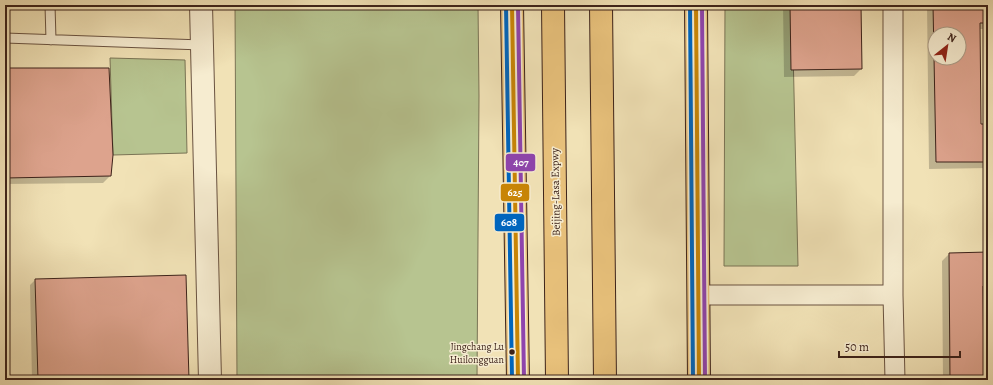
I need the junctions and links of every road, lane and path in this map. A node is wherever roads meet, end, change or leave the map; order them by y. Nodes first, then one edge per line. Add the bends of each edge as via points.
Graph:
1 (50, 5) edge
2 (201, 5) edge
3 (512, 5) edge
4 (553, 5) edge
5 (601, 5) edge
6 (696, 5) edge
7 (893, 5) edge
8 (5, 38) edge
9 (51, 40) junction
10 (202, 45) junction
11 (698, 295) junction
12 (893, 295) junction
13 (210, 380) edge
14 (518, 380) edge
15 (557, 380) edge
16 (605, 380) edge
17 (699, 380) edge
18 (895, 380) edge

1 - 9 lane
2 - 10 street
3 - 14 main road
4 - 15 main road, Beijing-Lasa Expwy
5 - 16 main road
6 - 11 main road
7 - 12 street
8 - 9 lane
9 - 10 lane
10 - 13 street
11 - 12 street
11 - 17 main road
12 - 18 street

